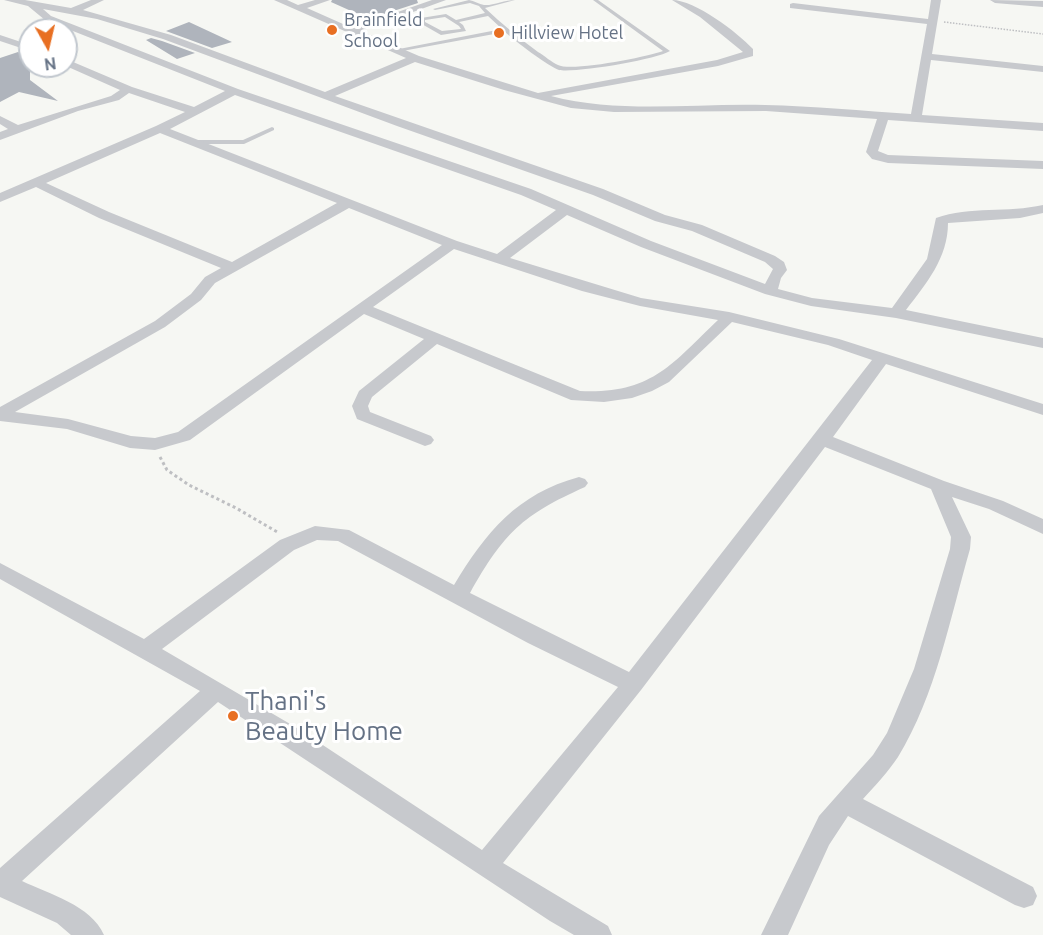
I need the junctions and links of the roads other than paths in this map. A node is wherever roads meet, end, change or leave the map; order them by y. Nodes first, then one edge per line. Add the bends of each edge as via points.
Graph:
1 (9, 0) edge
2 (99, 0) edge
3 (279, 0) edge
4 (325, 0) edge
5 (513, 0) edge
6 (595, 0) edge
7 (677, 0) edge
8 (936, 0) edge
9 (995, 0) edge
10 (31, 4) junction
11 (1043, 4) edge
12 (438, 5) edge
13 (482, 6) junction
14 (793, 6) dead end
15 (298, 8) junction
16 (73, 11) junction
17 (491, 16) junction
18 (933, 21) junction
19 (458, 23) junction
20 (506, 30) junction
21 (351, 31) junction
22 (511, 35) junction
23 (0, 38) edge
24 (18, 44) edge
25 (408, 55) junction
26 (926, 56) junction
27 (78, 67) edge
28 (1043, 69) edge
29 (129, 89) junction
30 (234, 92) junction
31 (324, 96) junction
32 (536, 96) junction
33 (195, 111) junction
34 (885, 115) junction
35 (916, 117) junction
36 (0, 119) edge
37 (1043, 127) edge
38 (17, 129) junction
39 (160, 129) junction
40 (272, 129) dead end
41 (0, 136) edge
42 (192, 142) junction
43 (1043, 165) edge
44 (35, 182) junction
45 (0, 198) edge
46 (346, 204) junction
47 (566, 209) junction
48 (1043, 209) edge
49 (452, 244) junction
50 (500, 259) junction
51 (232, 267) junction
52 (772, 284) junction
53 (362, 308) junction
54 (896, 313) junction
55 (729, 317) junction
56 (435, 338) junction
57 (1043, 343) edge
58 (883, 357) junction
59 (1043, 410) edge
60 (0, 415) edge
61 (822, 439) junction
62 (425, 440) dead end
63 (579, 483) dead end
64 (938, 485) junction
65 (1043, 527) edge
66 (0, 570) edge
67 (459, 595) junction
68 (145, 650) junction
69 (633, 684) junction
70 (215, 691) junction
71 (845, 802) junction
72 (485, 866) junction
73 (0, 884) edge
74 (1024, 896) dead end
75 (91, 935) edge
76 (599, 935) edge
77 (774, 935) edge

1 - 10 street
2 - 16 street
3 - 15 street
4 - 15 street
5 - 13 lane
6 - 22 lane via 667,51 563,69
7 - 32 street via 703,15 748,49 749,54
8 - 18 street
9 - 11 street
10 - 16 street
10 - 30 street via 48,18
12 - 13 lane via 471,1
12 - 21 street
13 - 17 lane
14 - 18 street
15 - 21 street
16 - 31 street via 167,37
17 - 19 lane
17 - 20 lane
18 - 26 street
19 - 19 lane via 442,15 422,21 441,33 464,30
20 - 22 lane
20 - 25 lane
21 - 25 street
22 - 25 lane
23 - 24 street
25 - 31 street
25 - 32 street
26 - 28 street
26 - 35 street
27 - 29 street
29 - 33 street
29 - 38 street via 115,98
30 - 33 street
30 - 47 street
31 - 52 street via 705,231 779,265
32 - 34 street via 606,108 766,108
33 - 39 street
34 - 35 street
34 - 43 street via 873,146 876,156
35 - 37 street
36 - 38 street
38 - 41 street
39 - 42 street
39 - 44 street
40 - 42 lane via 244,142
42 - 46 street
44 - 45 street
44 - 51 street
46 - 49 street
46 - 51 street
47 - 50 street
47 - 52 street via 743,282
48 - 54 street via 941,221 943,237 939,252
49 - 50 street
49 - 53 street
50 - 55 street via 640,302
51 - 60 street via 210,280 196,297 160,324
52 - 54 street via 811,302
53 - 56 street
53 - 60 street via 184,436 155,444 130,442 68,424
54 - 57 street
55 - 56 street via 661,381 634,394 603,399 578,396
55 - 58 street
56 - 62 street via 365,395 360,406 363,415
58 - 59 street
58 - 61 street
61 - 64 street
61 - 69 street
63 - 67 street via 532,506 508,524 480,558
64 - 65 street
64 - 71 street via 962,537 957,560 916,694 895,741 869,778
66 - 68 street
67 - 68 street via 342,534 315,533 287,545
67 - 69 street
68 - 70 street
69 - 72 street
70 - 72 street via 287,734
70 - 73 street
71 - 74 street
71 - 77 street via 828,824
72 - 76 street
73 - 75 street via 66,914

